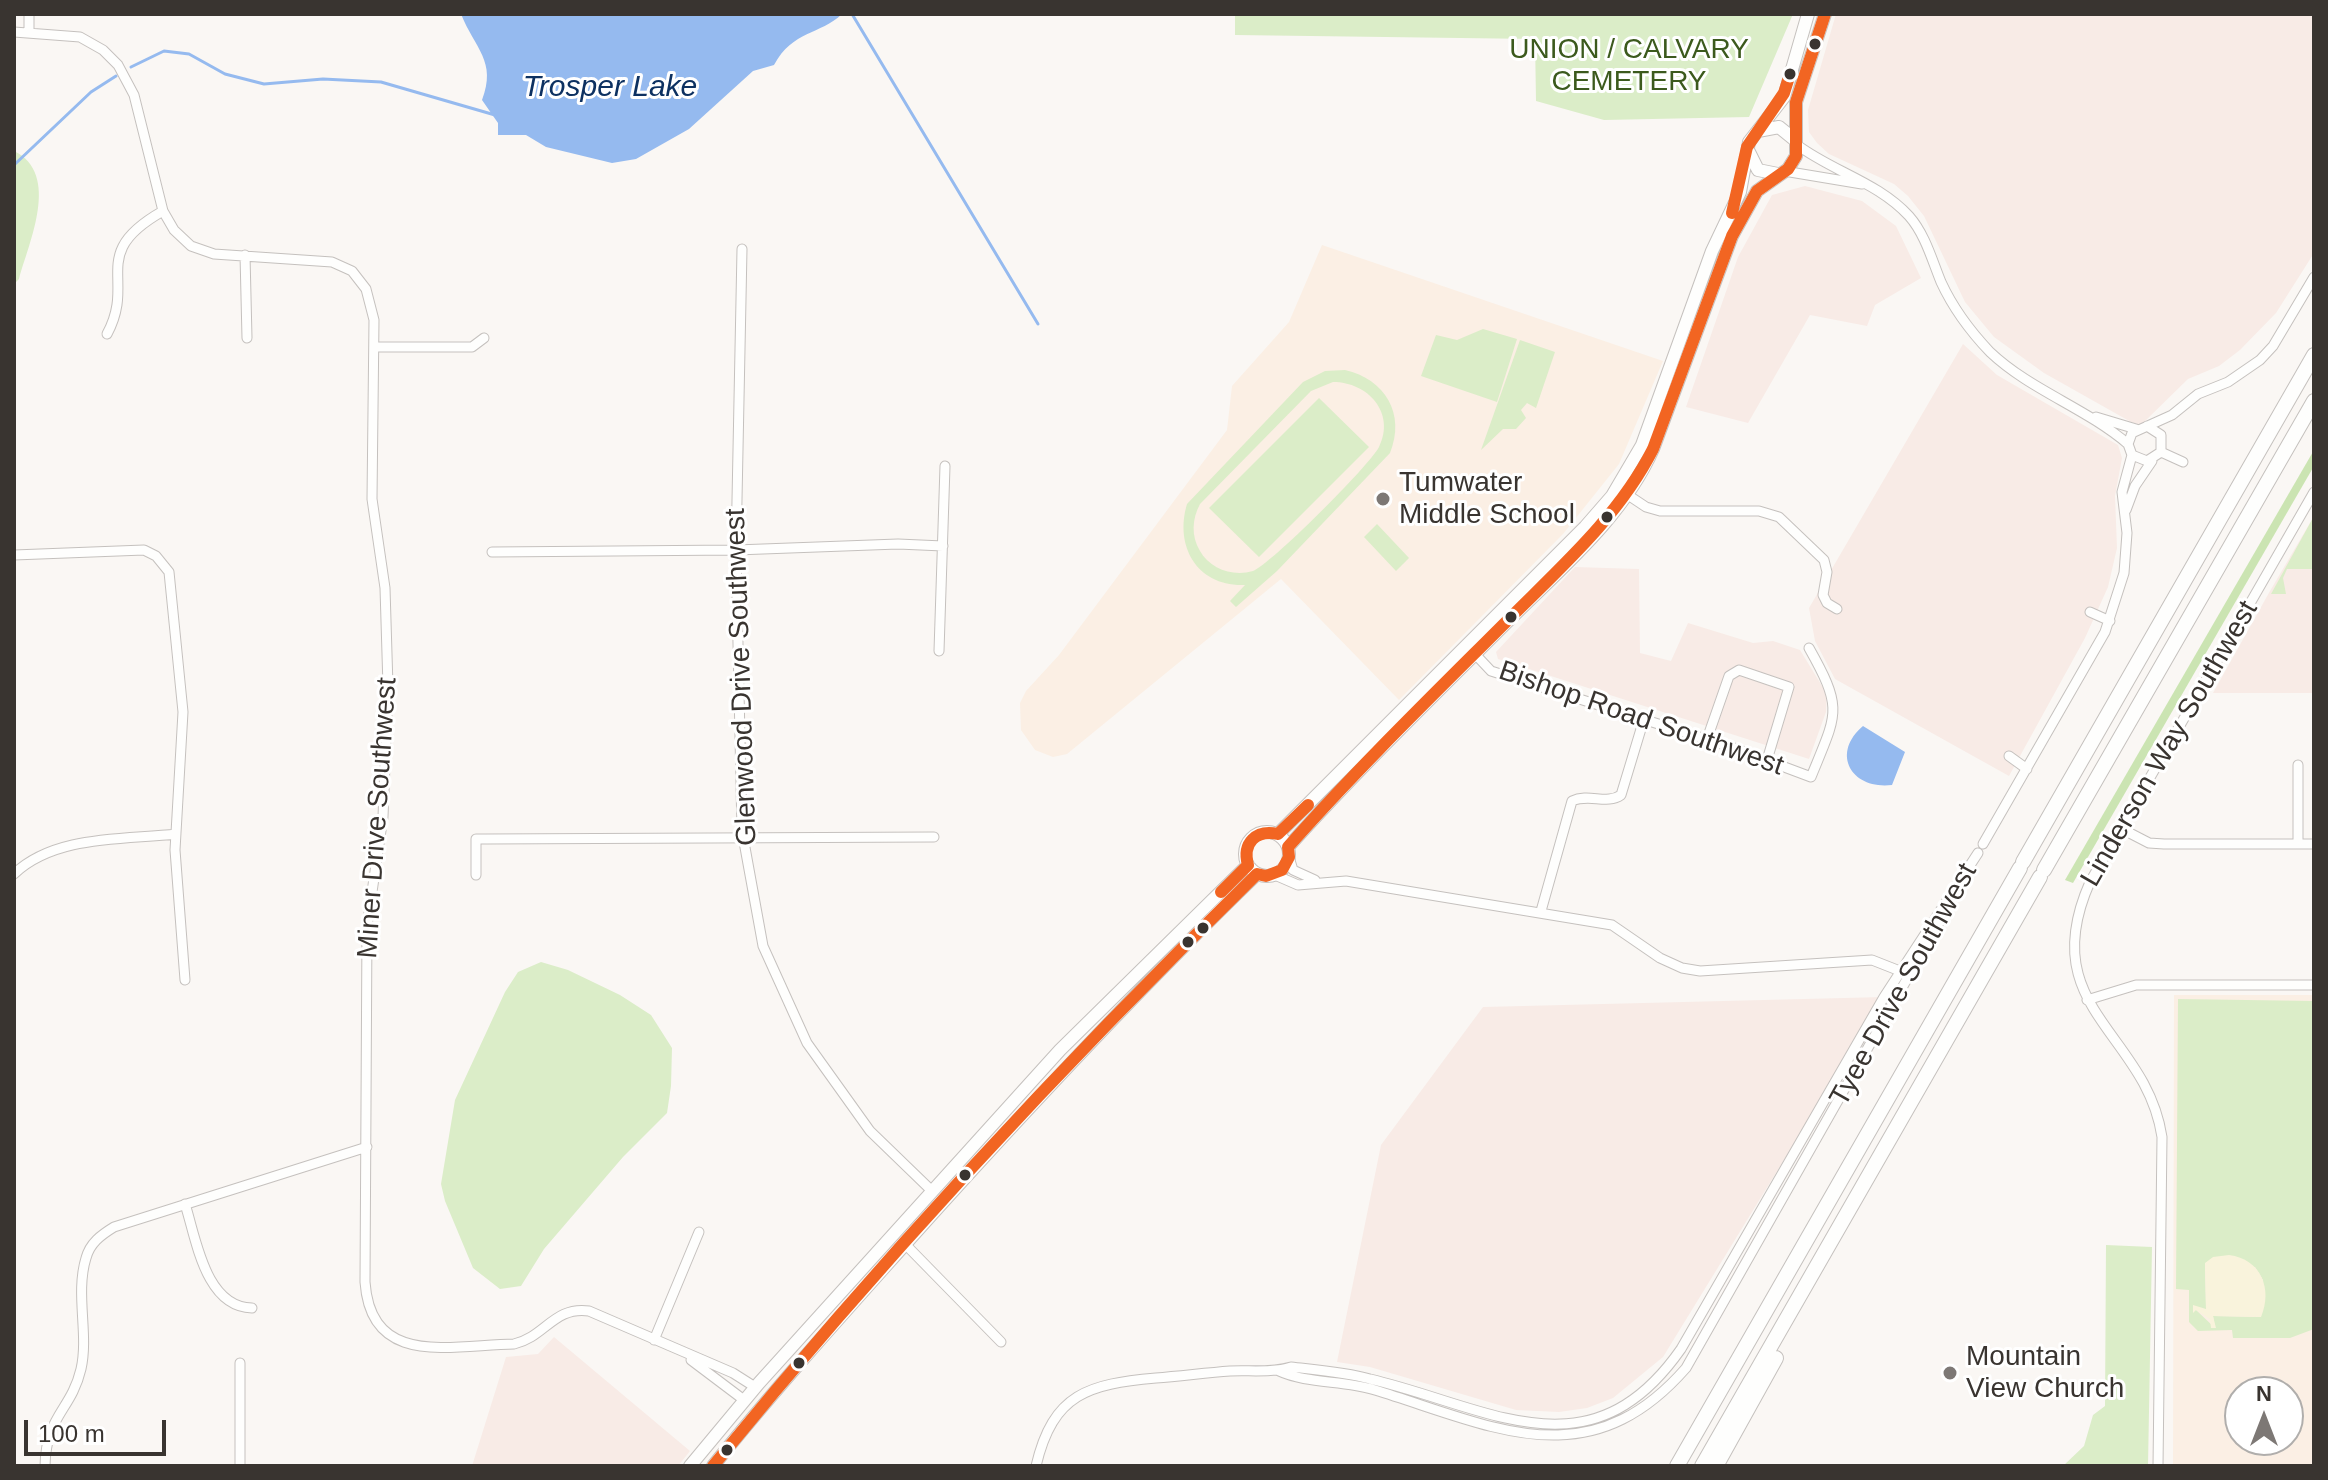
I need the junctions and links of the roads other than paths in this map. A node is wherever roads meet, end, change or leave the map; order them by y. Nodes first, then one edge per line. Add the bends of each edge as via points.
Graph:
1 (29, 14) edge
2 (1808, 14) edge
3 (1825, 14) edge
4 (14, 32) edge
5 (29, 32) junction
6 (1758, 131) junction
7 (1796, 142) junction
8 (1748, 149) junction
9 (1783, 172) junction
10 (1862, 184) junction
11 (163, 211) junction
12 (742, 249) dead end
13 (245, 255) junction
14 (2314, 277) edge
15 (107, 334) dead end
16 (247, 338) dead end
17 (484, 338) dead end
18 (375, 347) junction
19 (2314, 355) edge
20 (2314, 401) edge
21 (2172, 415) junction
22 (2092, 416) junction
23 (2147, 426) junction
24 (2136, 429) junction
25 (2163, 441) junction
26 (2128, 444) junction
27 (2161, 452) junction
28 (2132, 455) junction
29 (2153, 460) junction
30 (2183, 462) dead end
31 (945, 466) dead end
32 (2314, 492) edge
33 (1628, 495) junction
34 (2126, 510) junction
35 (943, 546) junction
36 (736, 550) junction
37 (492, 552) dead end
38 (14, 555) edge
39 (1837, 609) dead end
40 (2090, 612) dead end
41 (2110, 621) junction
42 (1809, 648) dead end
43 (939, 651) dead end
44 (1475, 654) junction
45 (1644, 719) junction
46 (1707, 739) junction
47 (2009, 756) dead end
48 (1767, 760) junction
49 (2298, 765) dead end
50 (2027, 769) junction
51 (2120, 828) junction
52 (176, 834) junction
53 (1278, 834) junction
54 (934, 837) dead end
55 (743, 838) junction
56 (1983, 844) dead end
57 (2298, 844) junction
58 (2314, 844) edge
59 (1289, 852) junction
60 (1252, 869) junction
61 (14, 874) edge
62 (476, 875) dead end
63 (1275, 875) junction
64 (1318, 881) junction
65 (1541, 911) junction
66 (1900, 971) junction
67 (1910, 976) junction
68 (185, 980) dead end
69 (2314, 985) edge
70 (2087, 1000) junction
71 (367, 1147) junction
72 (932, 1191) junction
73 (185, 1204) junction
74 (699, 1232) dead end
75 (905, 1244) junction
76 (1830, 1244) junction
77 (252, 1308) dead end
78 (654, 1340) junction
79 (1001, 1342) dead end
80 (682, 1353) junction
81 (240, 1363) dead end
82 (1279, 1371) junction
83 (755, 1387) junction
84 (744, 1400) junction
85 (1039, 1462) edge
86 (45, 1466) edge
87 (240, 1466) edge
88 (690, 1466) edge
89 (713, 1466) edge
90 (1677, 1466) edge
91 (1702, 1466) edge
92 (1716, 1466) edge
93 (2158, 1466) edge

1 - 5 street
2 - 6 main road via 1784,97
3 - 7 main road via 1799,88
4 - 5 street, Miner Drive Southwest
5 - 11 street, Miner Drive Southwest via 80,37 103,50 123,71
6 - 7 main road via 1779,127
6 - 8 main road
7 - 9 main road via 1793,163
7 - 10 street via 1816,160
8 - 9 main road via 1758,170
8 - 53 main road via 1740,192 1712,251 1642,445 1622,482 1585,527
9 - 10 street
9 - 33 main road via 1757,191 1732,236 1653,449
10 - 22 street via 1881,192 1911,219 1952,303 1992,353
11 - 13 street, Miner Drive Southwest via 179,236 197,249
11 - 15 street via 125,240 114,321
12 - 36 street, Glenwood Drive Southwest
13 - 16 street
13 - 18 street, Miner Drive Southwest via 332,262 352,271 366,289
14 - 21 street via 2260,360 2198,394
17 - 18 street via 472,347
18 - 71 street, Miner Drive Southwest via 372,499 385,588 388,687 383,817 367,926
19 - 90 highway
20 - 76 highway
21 - 23 street
21 - 25 street
22 - 24 street
22 - 26 street
23 - 24 street
23 - 25 street
24 - 26 street
25 - 27 street
26 - 28 street
27 - 29 street, Tyee Drive Southwest
27 - 30 street
28 - 29 street
28 - 34 street, Tyee Drive Southwest via 2122,492
29 - 34 street, Tyee Drive Southwest
31 - 35 street
32 - 51 street, Linderson Way Southwest
33 - 39 street via 1660,511 1759,511 1779,517 1824,560 1823,595
33 - 44 main road
34 - 41 street, Tyee Drive Southwest via 2124,573
35 - 36 street
35 - 43 street
36 - 37 street
36 - 55 street, Glenwood Drive Southwest
38 - 52 street via 144,550 169,572 183,712
40 - 41 street
41 - 50 street, Tyee Drive Southwest
42 - 48 street, Bishop Road Southwest via 1832,690 1836,716 1811,777
44 - 45 street, Bishop Road Southwest via 1491,671
44 - 59 main road via 1341,787
45 - 46 street, Bishop Road Southwest
45 - 65 street via 1621,795 1572,801
46 - 48 street, Bishop Road Southwest
46 - 48 street via 1729,676 1739,670 1768,678 1789,687
47 - 50 street
49 - 57 street
50 - 56 street, Tyee Drive Southwest
51 - 57 street via 2149,843
51 - 70 street, Linderson Way Southwest via 2078,915 2076,952
52 - 61 street via 63,847 40,854
52 - 68 street
53 - 59 main road
53 - 60 main road via 1264,832 1251,838 1245,851
54 - 55 street
55 - 62 street via 476,839
55 - 72 street, Glenwood Drive Southwest via 763,946 807,1043 870,1131
57 - 58 street
59 - 63 main road
59 - 64 street via 1293,870
60 - 63 main road
60 - 72 main road via 1103,1004
60 - 75 main road
63 - 64 street via 1298,885
64 - 65 street
65 - 66 street via 1616,927 1660,958 1691,970 1872,960
66 - 67 street
66 - 67 street, Tyee Drive Southwest via 1978,853
66 - 82 street, Tyee Drive Southwest via 1681,1349 1665,1373 1632,1401 1593,1418 1531,1425 1370,1379 1291,1367
67 - 82 street, Tyee Drive Southwest via 1686,1368 1640,1411 1584,1436 1532,1439 1372,1389
69 - 70 street via 2136,985
70 - 93 street, Linderson Way Southwest via 2147,1085 2162,1137
71 - 73 street
71 - 78 street, Miner Drive Southwest via 366,1300 381,1332 408,1345 514,1344 576,1309
72 - 83 main road
73 - 77 street via 209,1279 226,1298
73 - 86 street via 114,1227 88,1251 82,1365 77,1384 49,1427
74 - 78 street
75 - 79 street
75 - 89 main road
76 - 91 highway
76 - 92 highway via 1793,1325
78 - 80 street, Miner Drive Southwest
80 - 83 street, Miner Drive Southwest
80 - 84 street, Miner Drive Southwest
81 - 87 street
82 - 85 street, Tyee Drive Southwest via 1227,1371 1092,1388 1055,1416
83 - 84 main road
84 - 88 main road

